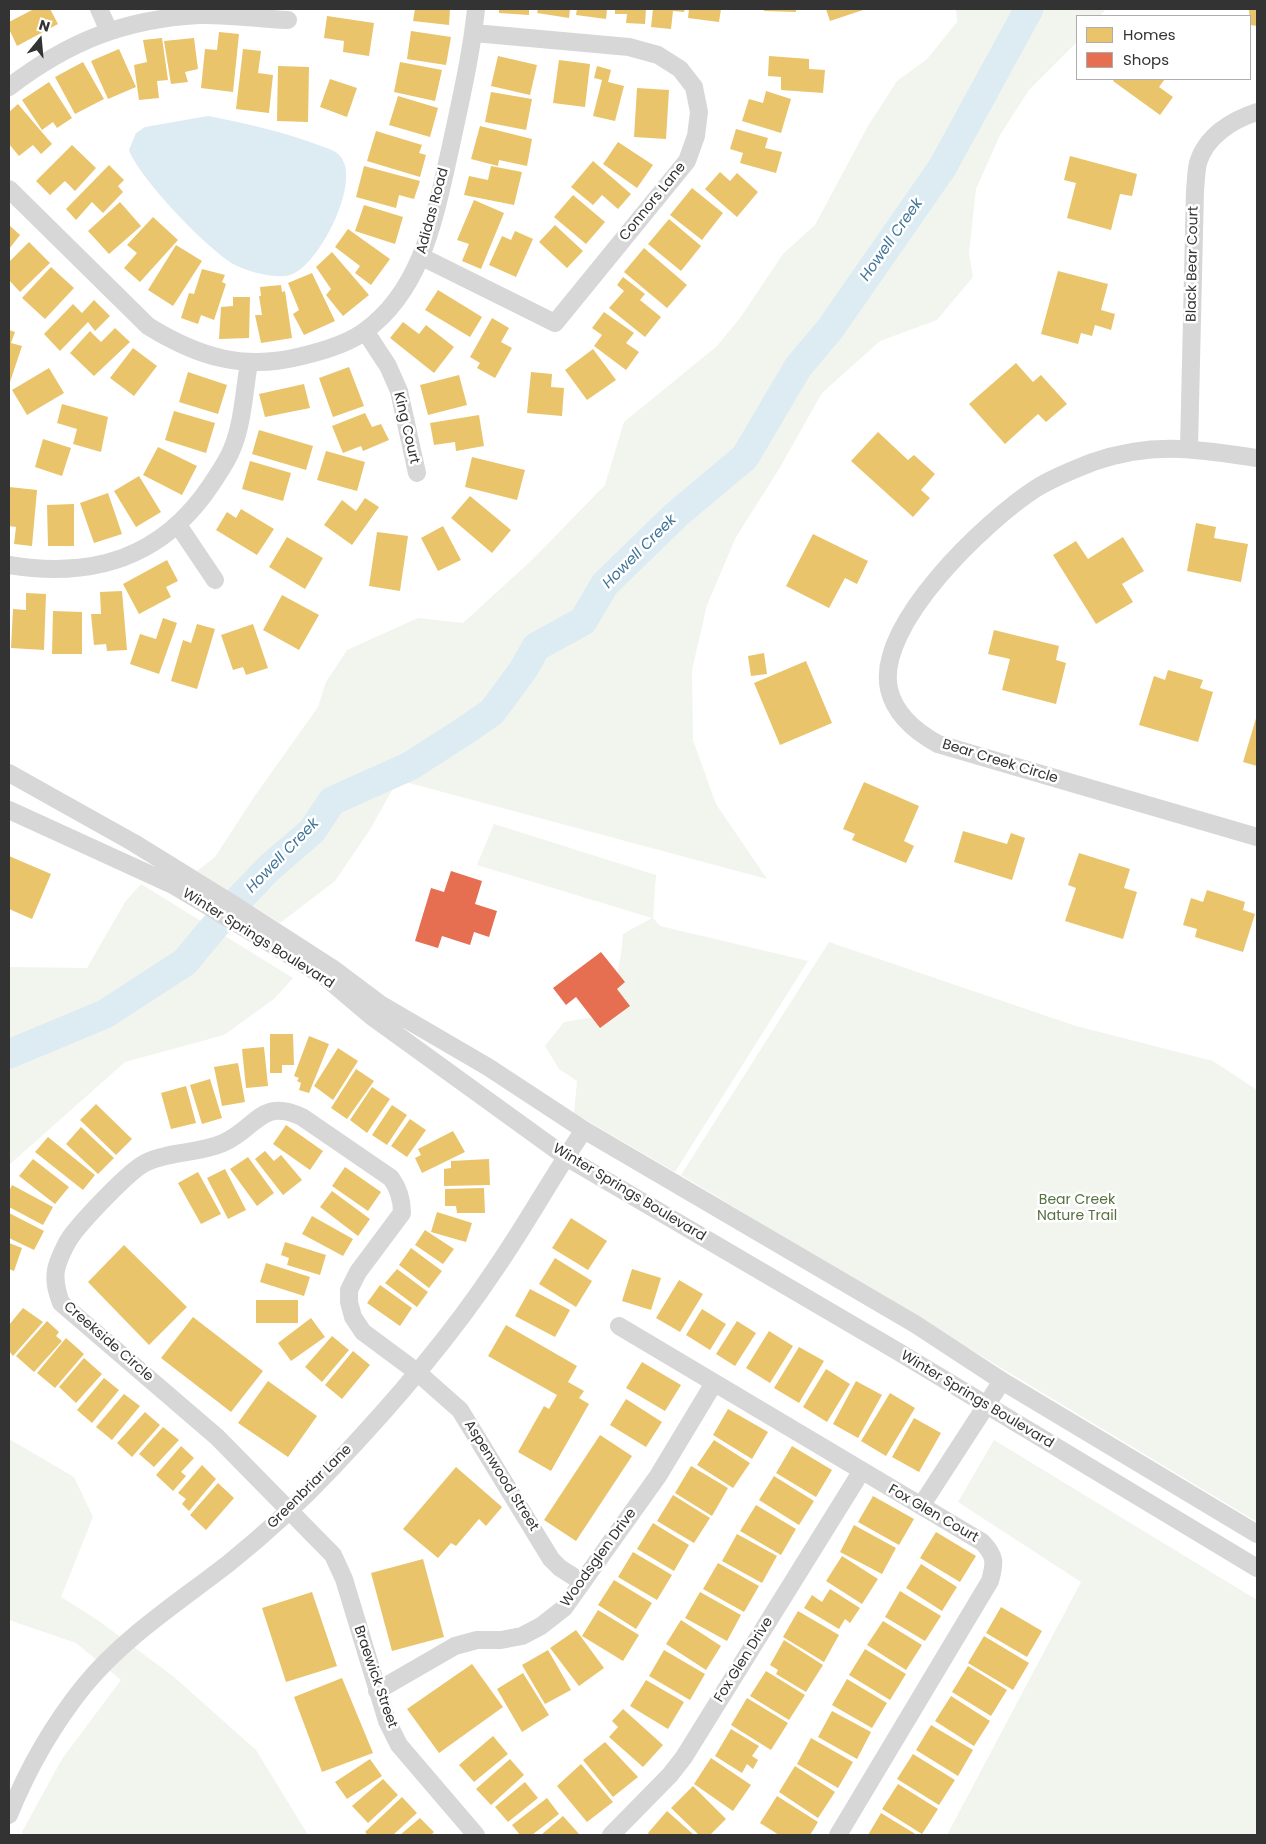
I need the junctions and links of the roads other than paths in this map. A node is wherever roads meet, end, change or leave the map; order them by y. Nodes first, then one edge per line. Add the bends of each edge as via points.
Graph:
1 (99, 9) edge
2 (476, 9) edge
3 (288, 20) dead end
4 (109, 32) junction
5 (474, 33) junction
6 (9, 86) edge
7 (1257, 112) edge
8 (9, 189) edge
9 (422, 257) junction
10 (365, 331) junction
11 (249, 363) junction
12 (1189, 448) junction
13 (1257, 458) edge
14 (417, 473) dead end
15 (178, 525) junction
16 (9, 565) edge
17 (215, 580) dead end
18 (9, 773) edge
19 (9, 810) edge
20 (1257, 836) edge
21 (226, 909) junction
22 (282, 943) junction
23 (584, 1130) junction
24 (566, 1157) junction
25 (618, 1326) dead end
26 (417, 1372) junction
27 (1002, 1381) junction
28 (714, 1383) junction
29 (986, 1405) junction
30 (861, 1472) junction
31 (921, 1506) junction
32 (291, 1510) junction
33 (1257, 1534) edge
34 (1257, 1568) edge
35 (582, 1582) junction
36 (377, 1691) junction
37 (9, 1815) edge
38 (476, 1835) edge
39 (611, 1835) edge
40 (838, 1835) edge

1 - 4 street
2 - 5 street, Adidas Road
3 - 4 street via 200,15 146,22
4 - 6 street via 91,36 41,62
5 - 9 street, Adidas Road via 464,88
5 - 9 street, Connors Lane via 629,47 658,55 680,69 694,87 698,112 696,136 687,161 554,324
7 - 12 street, Black Bear Court via 1225,127 1208,142 1198,163
8 - 11 street, Adidas Road via 148,326 207,356
9 - 10 street, Adidas Road via 386,312
10 - 11 street, Adidas Road via 316,353 278,362
10 - 14 street, King Court via 388,366 399,391
11 - 15 street via 232,449 196,507
12 - 13 street, Bear Creek Circle
12 - 20 street, Bear Creek Circle via 1140,449 1093,462 1036,488 996,519 933,582 898,635 890,660 889,689 899,713 917,733 938,744
15 - 16 street via 144,549 108,563 69,570 37,570
15 - 17 street
18 - 21 street, Winter Springs Boulevard via 134,843
19 - 21 street, Winter Springs Boulevard
21 - 22 street, Winter Springs Boulevard
22 - 23 street, Winter Springs Boulevard via 488,1067
22 - 24 street, Winter Springs Boulevard via 371,1016
23 - 24 street, Greenbriar Lane
23 - 27 street, Winter Springs Boulevard via 915,1324
24 - 26 street, Greenbriar Lane via 496,1268
24 - 29 street, Winter Springs Boulevard
25 - 28 street, Fox Glen Court
26 - 32 street, Greenbriar Lane
26 - 32 street, Creekside Circle via 363,1332 349,1302 358,1272 402,1213 398,1188 391,1178 291,1112 274,1109 221,1144 146,1163 131,1172 71,1236 56,1269 56,1287 61,1303 217,1437
26 - 35 street, Aspenwood Street via 460,1410 551,1559
27 - 29 street
27 - 33 street, Winter Springs Boulevard
28 - 30 street, Fox Glen Court
28 - 35 street, Woodsglen Drive via 658,1476
29 - 31 street
29 - 34 street, Winter Springs Boulevard
30 - 31 street, Fox Glen Court
30 - 39 street, Fox Glen Drive via 684,1757
31 - 40 street, Fox Glen Court via 982,1542 991,1552 994,1566 990,1581
32 - 36 street, Braewick Street via 333,1555 344,1579
32 - 37 street, Greenbriar Lane via 231,1562 154,1620 84,1686 52,1729 26,1773
35 - 36 street, Woodsglen Drive via 564,1608 541,1626 522,1636 477,1640 455,1646
36 - 38 street, Braewick Street via 399,1744

